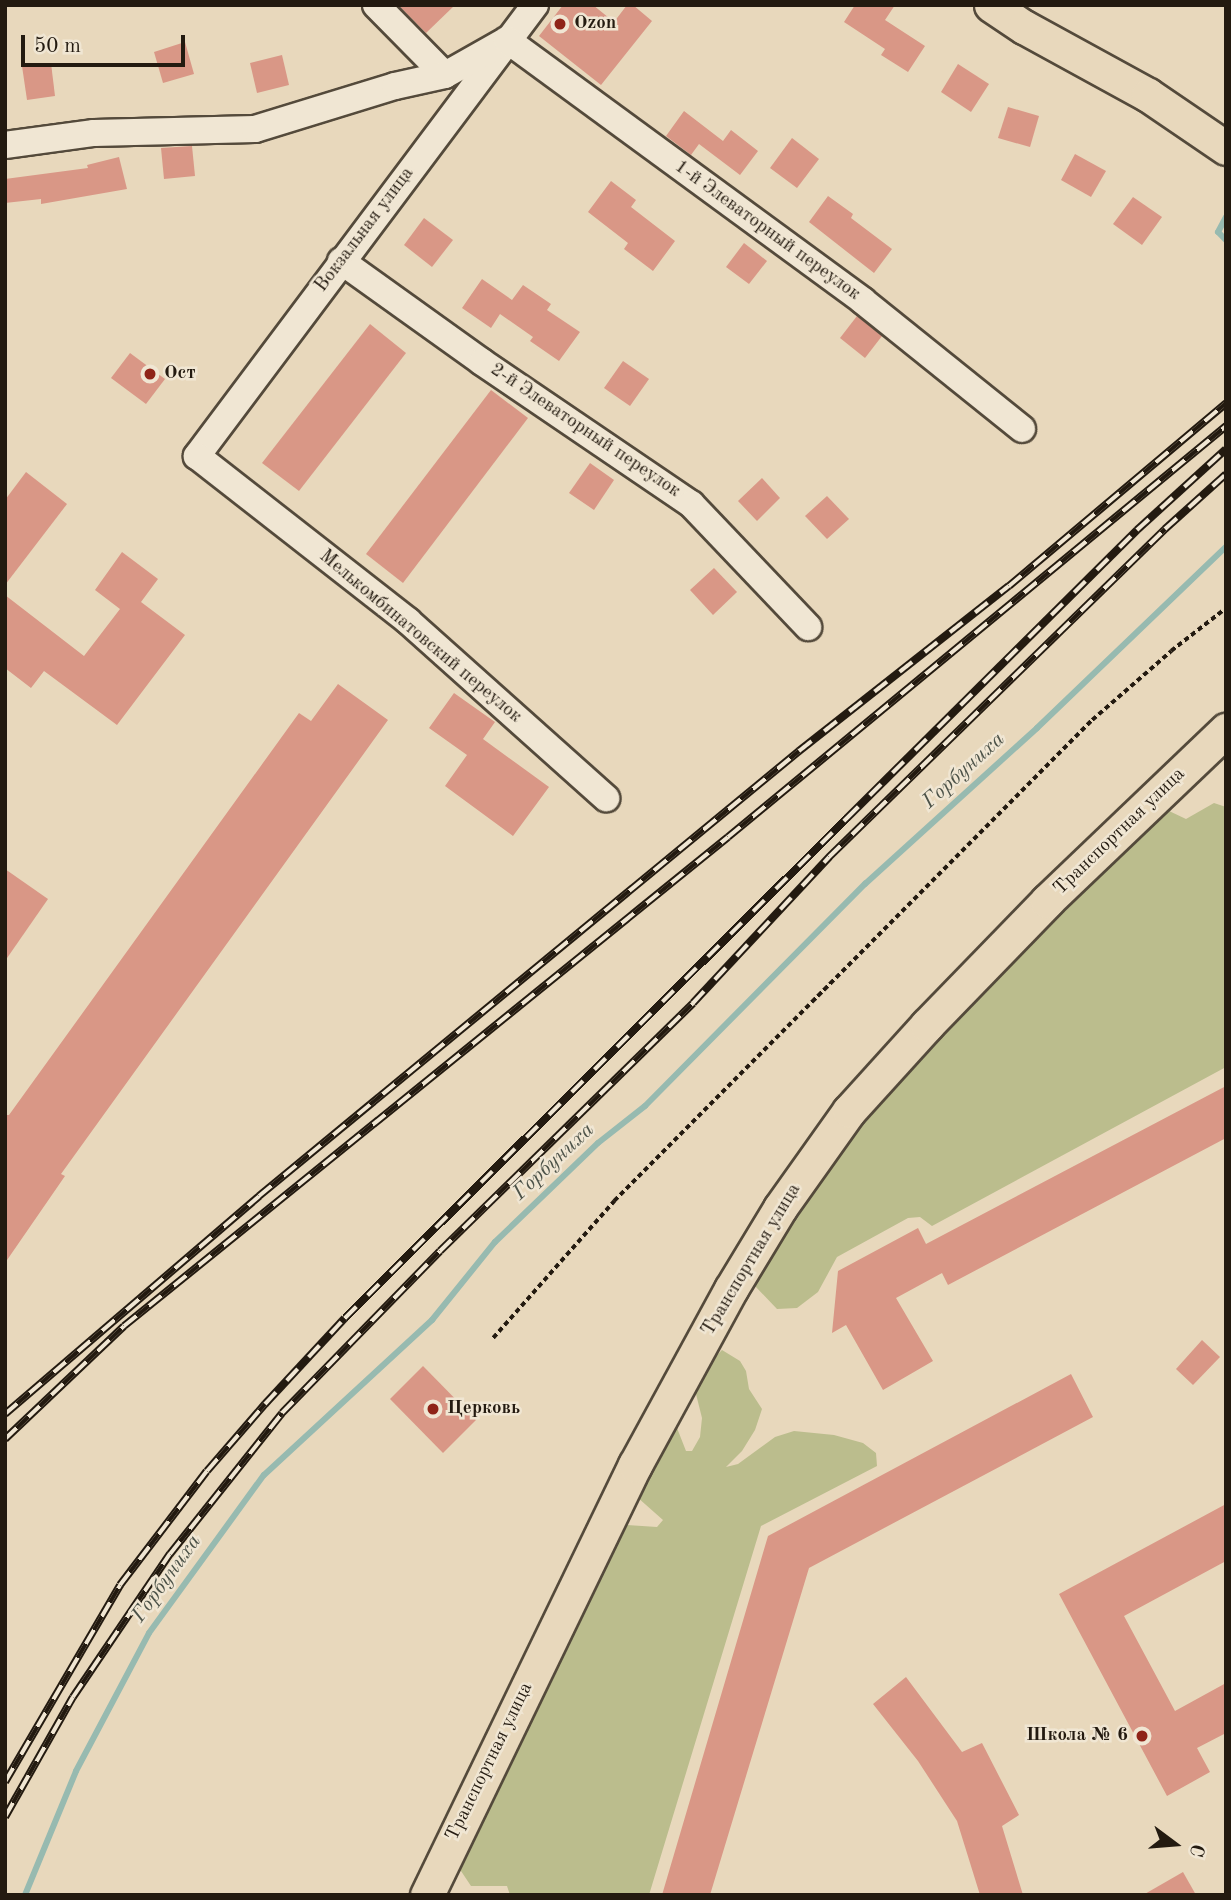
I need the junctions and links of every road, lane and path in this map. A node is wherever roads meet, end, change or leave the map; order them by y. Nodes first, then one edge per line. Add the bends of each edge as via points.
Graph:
1 (376, 5) edge
2 (535, 5) edge
3 (991, 5) edge
4 (507, 40) junction
5 (444, 75) junction
6 (1221, 144) edge
7 (5, 145) edge
8 (341, 261) junction
9 (1022, 429) dead end
10 (197, 456) joint
11 (1226, 608) edge
12 (808, 627) dead end
13 (1226, 730) edge
14 (606, 798) dead end
15 (493, 1338) dead end
16 (427, 1895) edge

1 - 5 street
2 - 4 street, Вокзальная улица
3 - 6 main road via 1147,95
4 - 5 street
4 - 8 street, Вокзальная улица
4 - 9 street, 1-й Элеваторный переулок via 863,301
5 - 7 street via 255,130 94,134
8 - 10 street, Вокзальная улица
8 - 12 street, 2-й Элеваторный переулок via 691,504
10 - 14 street, Мелькомбинатовский переулок via 408,621
11 - 15 path via 1092,720 614,1201
13 - 16 main road, Транспортная улица via 1047,901 927,1025 849,1111 780,1208 635,1465

